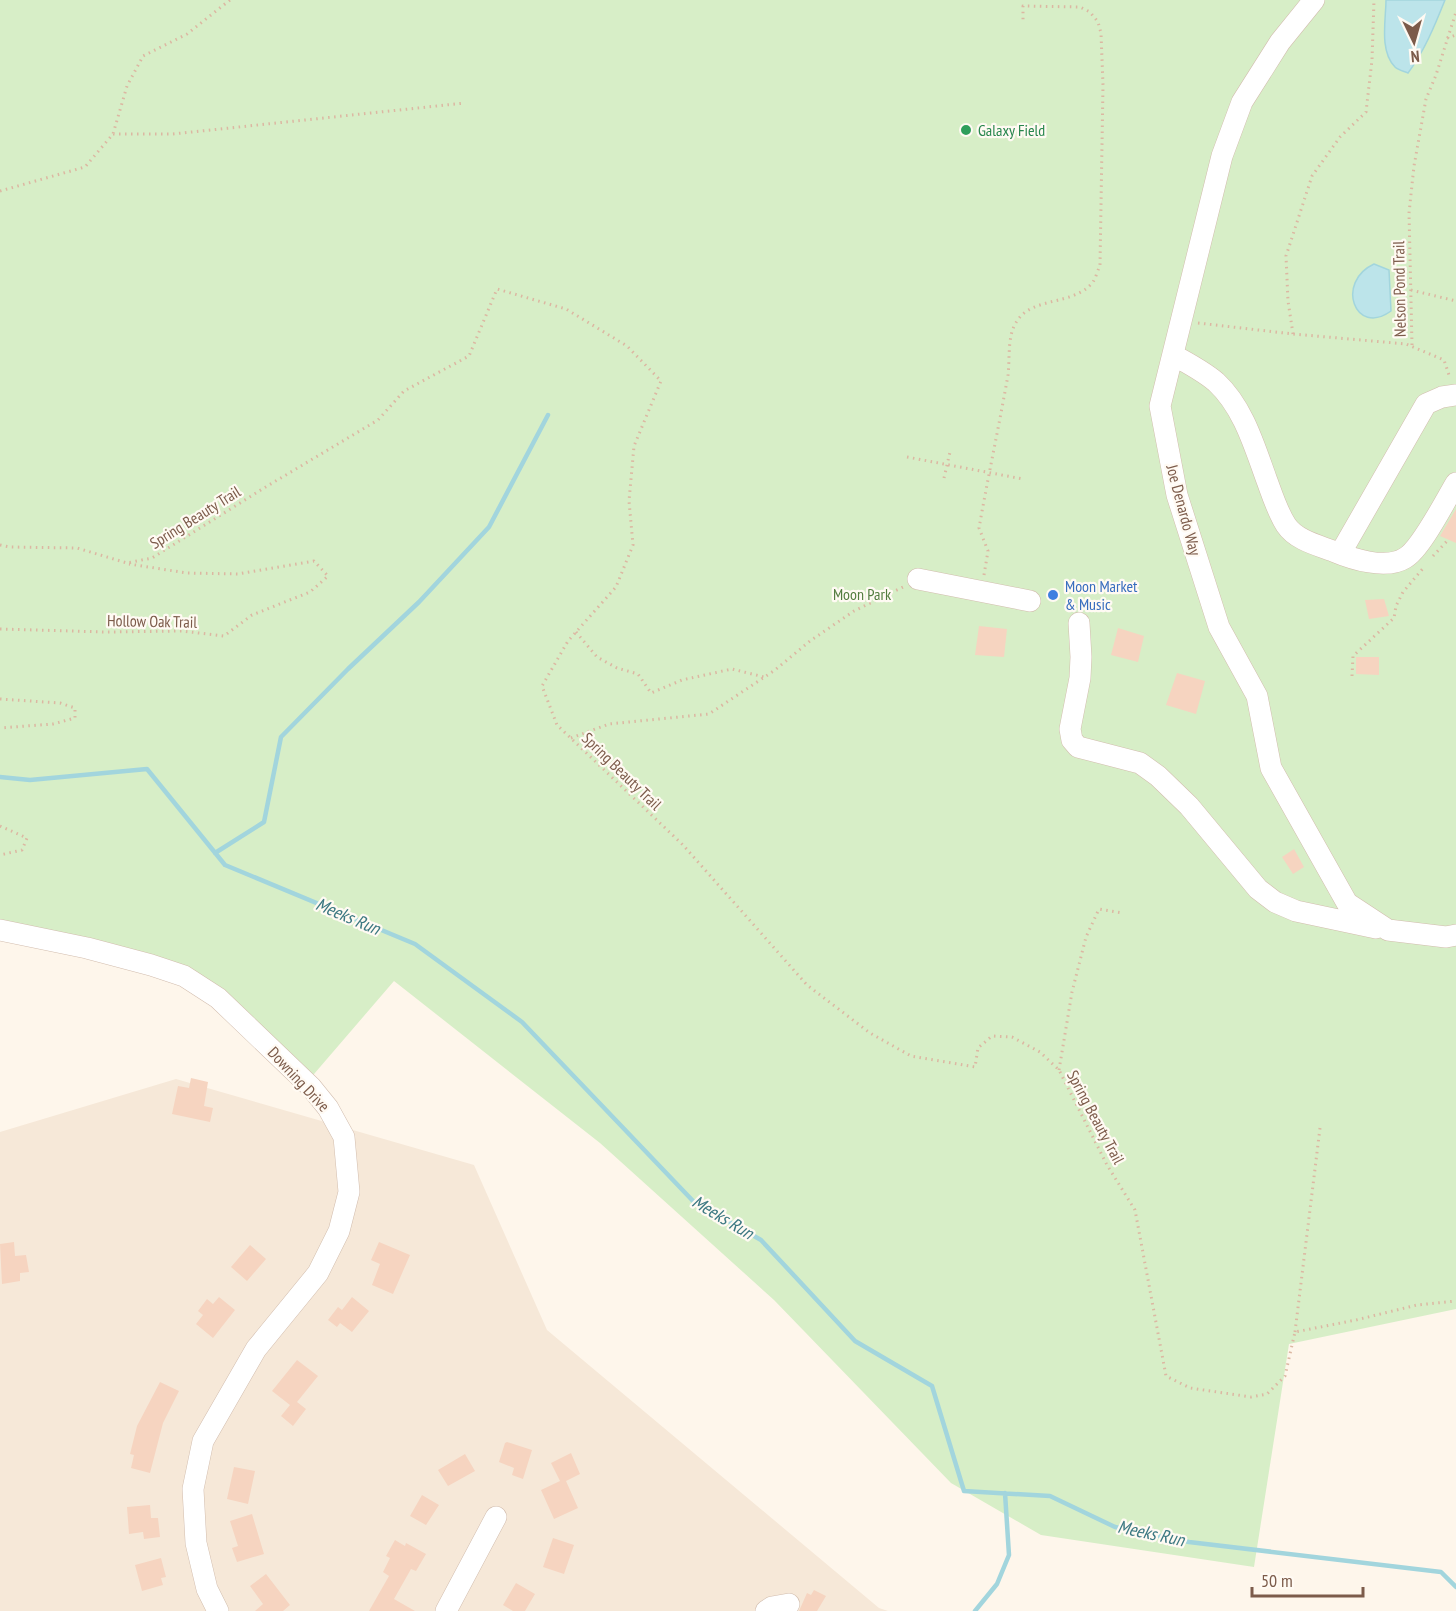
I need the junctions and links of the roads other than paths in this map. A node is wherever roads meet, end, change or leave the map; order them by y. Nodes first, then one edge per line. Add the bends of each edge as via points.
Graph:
1 (1314, 0) edge
2 (1173, 354) junction
3 (1455, 395) edge
4 (1456, 483) edge
5 (1340, 554) junction
6 (918, 579) road end
7 (1030, 601) dead end
8 (1079, 623) dead end
9 (0, 930) edge
10 (1388, 930) junction
11 (1456, 935) edge
12 (496, 1517) dead end
13 (789, 1604) dead end
14 (218, 1611) edge
15 (446, 1611) edge
16 (766, 1611) edge

1 - 2 street, Joe Denardo Way via 1280,42 1242,102 1222,156
2 - 5 street via 1215,382 1233,401 1287,526 1300,538
2 - 10 street, Joe Denardo Way via 1160,406 1177,495 1219,627 1257,696 1271,768 1347,903
3 - 5 street via 1426,404
4 - 5 street via 1414,550 1404,559 1373,562
6 - 7 street
8 - 10 street via 1080,678 1071,729 1072,740 1078,747 1140,762 1158,776 1189,806 1258,890 1275,902 1296,911
9 - 14 street, Downing Drive via 87,948 184,976 218,998 311,1088 344,1137 349,1192 339,1232 318,1273 256,1349 203,1441 193,1489 196,1543 207,1589
10 - 11 street, Joe Denardo Way
12 - 15 street
13 - 16 street

